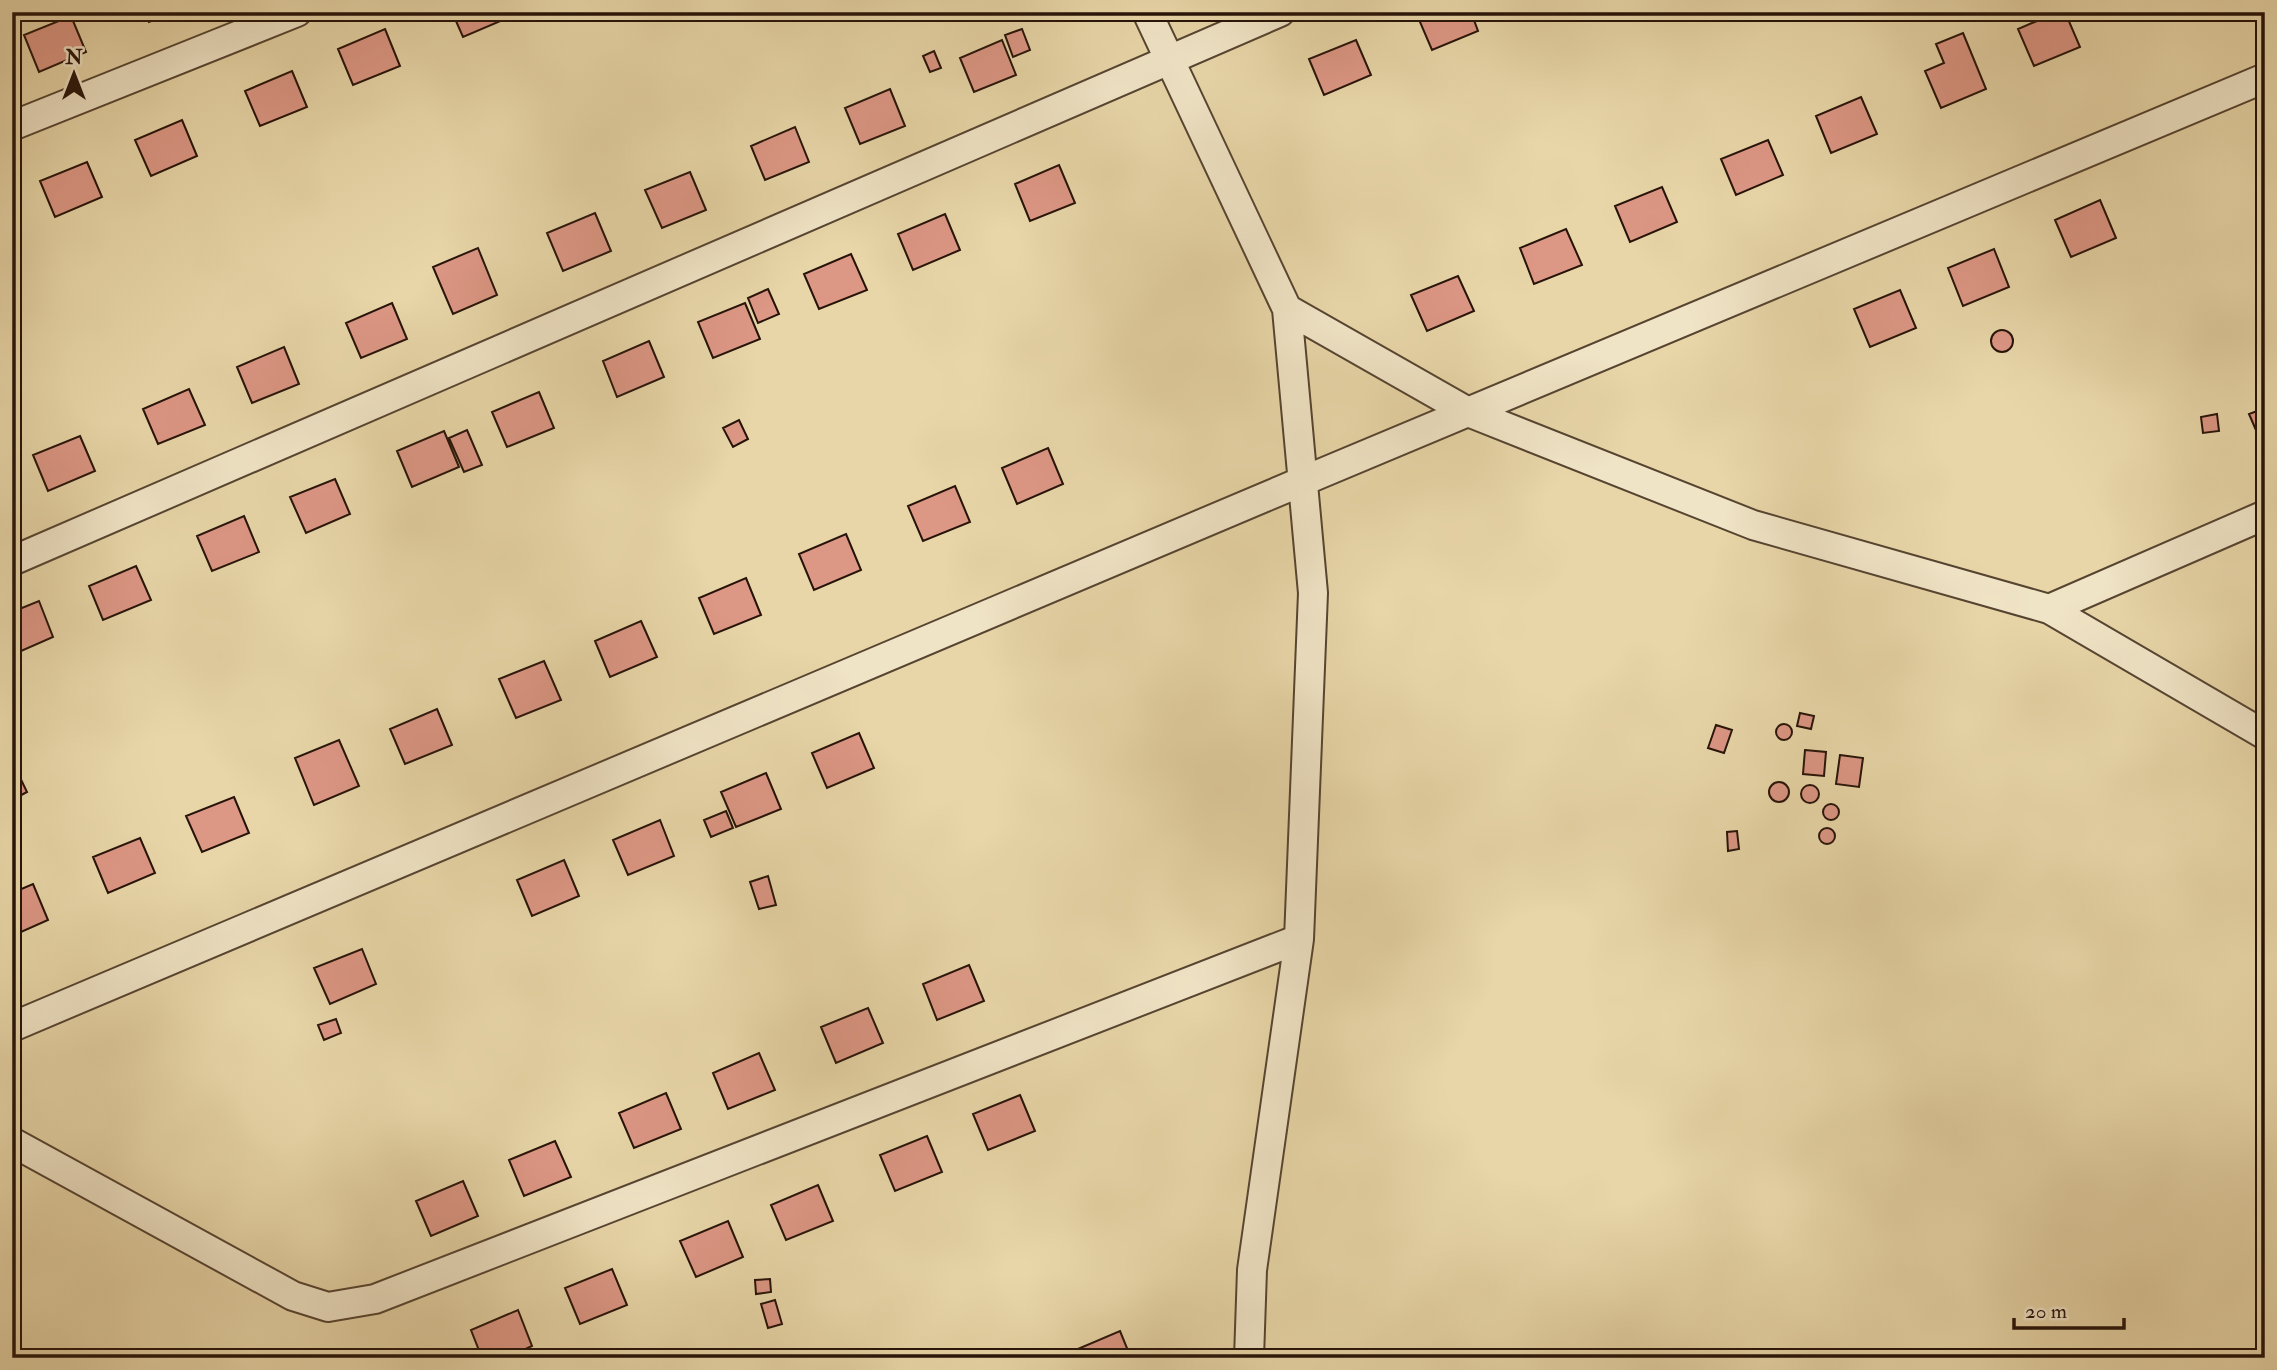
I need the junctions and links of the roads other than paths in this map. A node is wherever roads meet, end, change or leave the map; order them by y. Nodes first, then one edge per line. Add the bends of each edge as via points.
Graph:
1 (297, 12) edge
2 (1147, 12) edge
3 (1280, 12) edge
4 (1170, 60) junction
5 (2265, 78) edge
6 (12, 126) edge
7 (1287, 309) junction
8 (1468, 412) junction
9 (1303, 481) junction
10 (2265, 515) edge
11 (12, 561) edge
12 (2049, 608) junction
13 (2265, 735) edge
14 (1299, 939) junction
15 (12, 1027) edge
16 (12, 1142) edge
17 (1249, 1358) edge

1 - 6 street
2 - 4 street
3 - 4 street
4 - 7 street
4 - 11 street
5 - 8 street
7 - 8 street
7 - 9 street
8 - 9 street
8 - 12 street via 1753,525
9 - 14 street via 1313,593
9 - 15 street
10 - 12 street
12 - 13 street
14 - 16 street via 375,1299 328,1307 293,1296
14 - 17 street via 1252,1270

